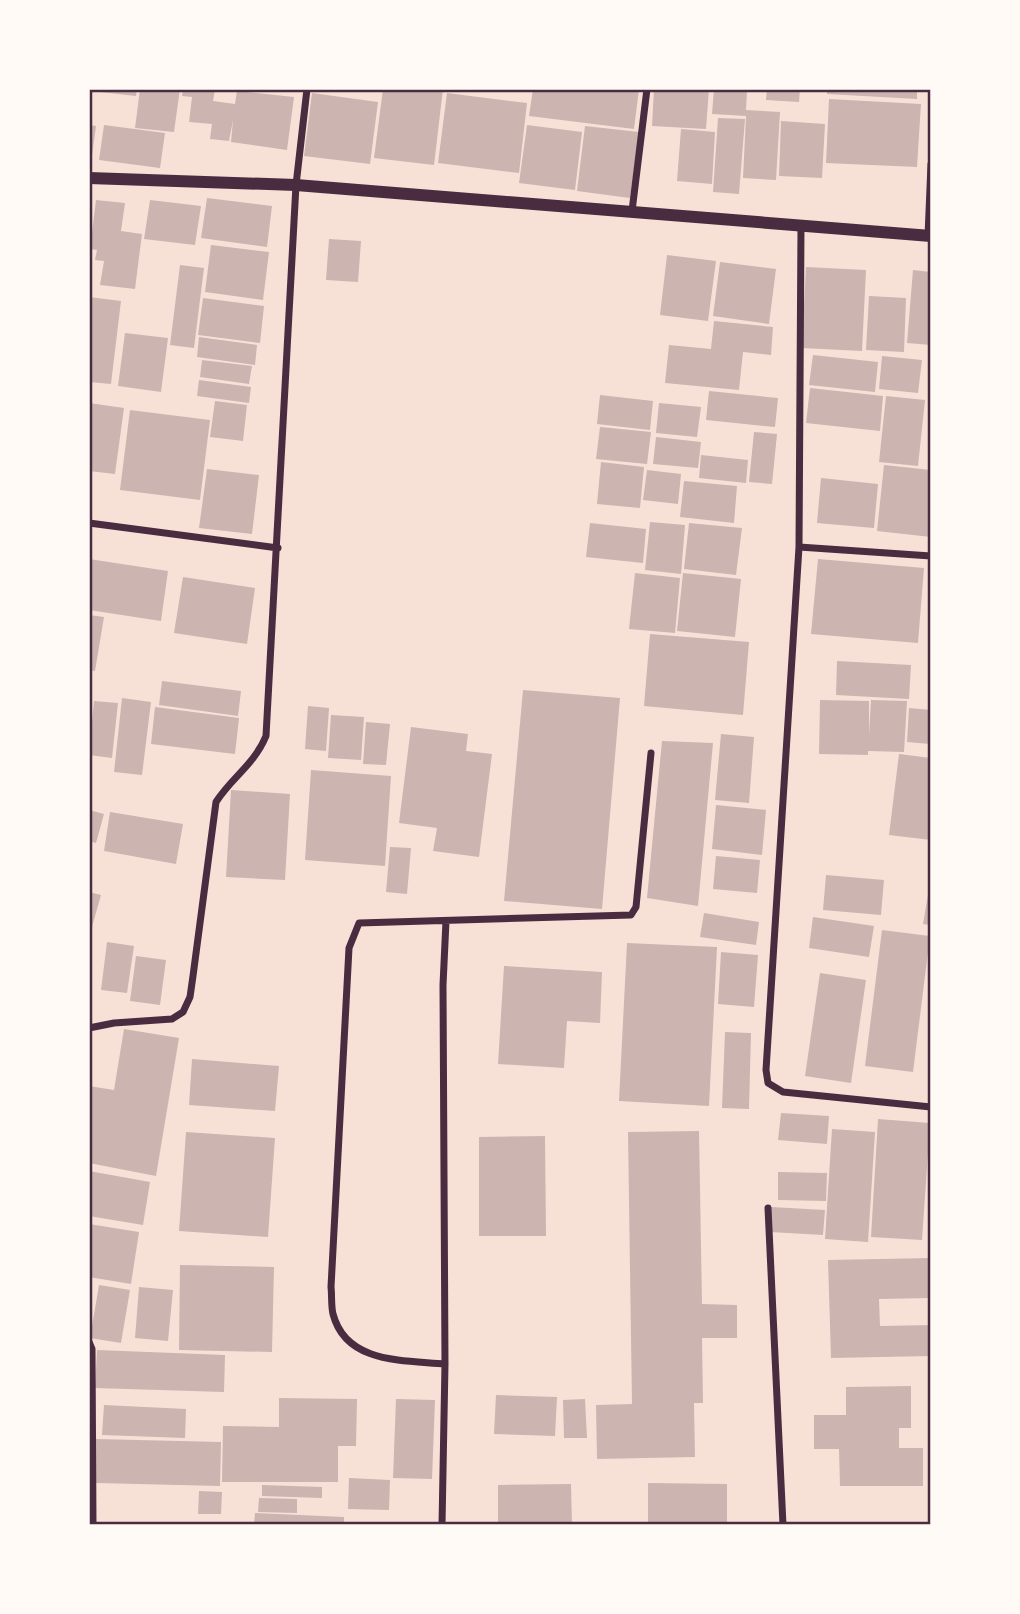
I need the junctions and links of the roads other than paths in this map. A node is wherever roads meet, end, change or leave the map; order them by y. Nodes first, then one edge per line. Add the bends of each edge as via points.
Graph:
1 (307, 89) edge
2 (647, 89) edge
3 (931, 164) edge
4 (89, 178) edge
5 (296, 185) junction
6 (632, 211) junction
7 (801, 226) junction
8 (930, 236) edge
9 (89, 523) edge
10 (799, 547) junction
11 (278, 548) junction
12 (931, 556) edge
13 (651, 753) dead end
14 (446, 920) junction
15 (89, 1028) edge
16 (931, 1107) edge
17 (768, 1208) dead end
18 (89, 1342) edge
19 (445, 1364) junction
20 (93, 1525) edge
21 (442, 1525) edge
22 (783, 1525) edge

1 - 5 street
2 - 6 street
3 - 8 street
4 - 5 street
5 - 6 street
5 - 11 street
6 - 7 street
7 - 8 street
7 - 10 street
9 - 11 street
10 - 12 street
10 - 16 street via 768,1083 783,1092
11 - 15 street via 266,736 247,769 228,784 216,802 190,998 183,1012 172,1019
13 - 14 street via 636,907 631,915
14 - 19 street
14 - 19 street via 359,923 349,948 331,1287 333,1314 350,1342 362,1351 376,1357
17 - 22 street
18 - 20 street
19 - 21 street

